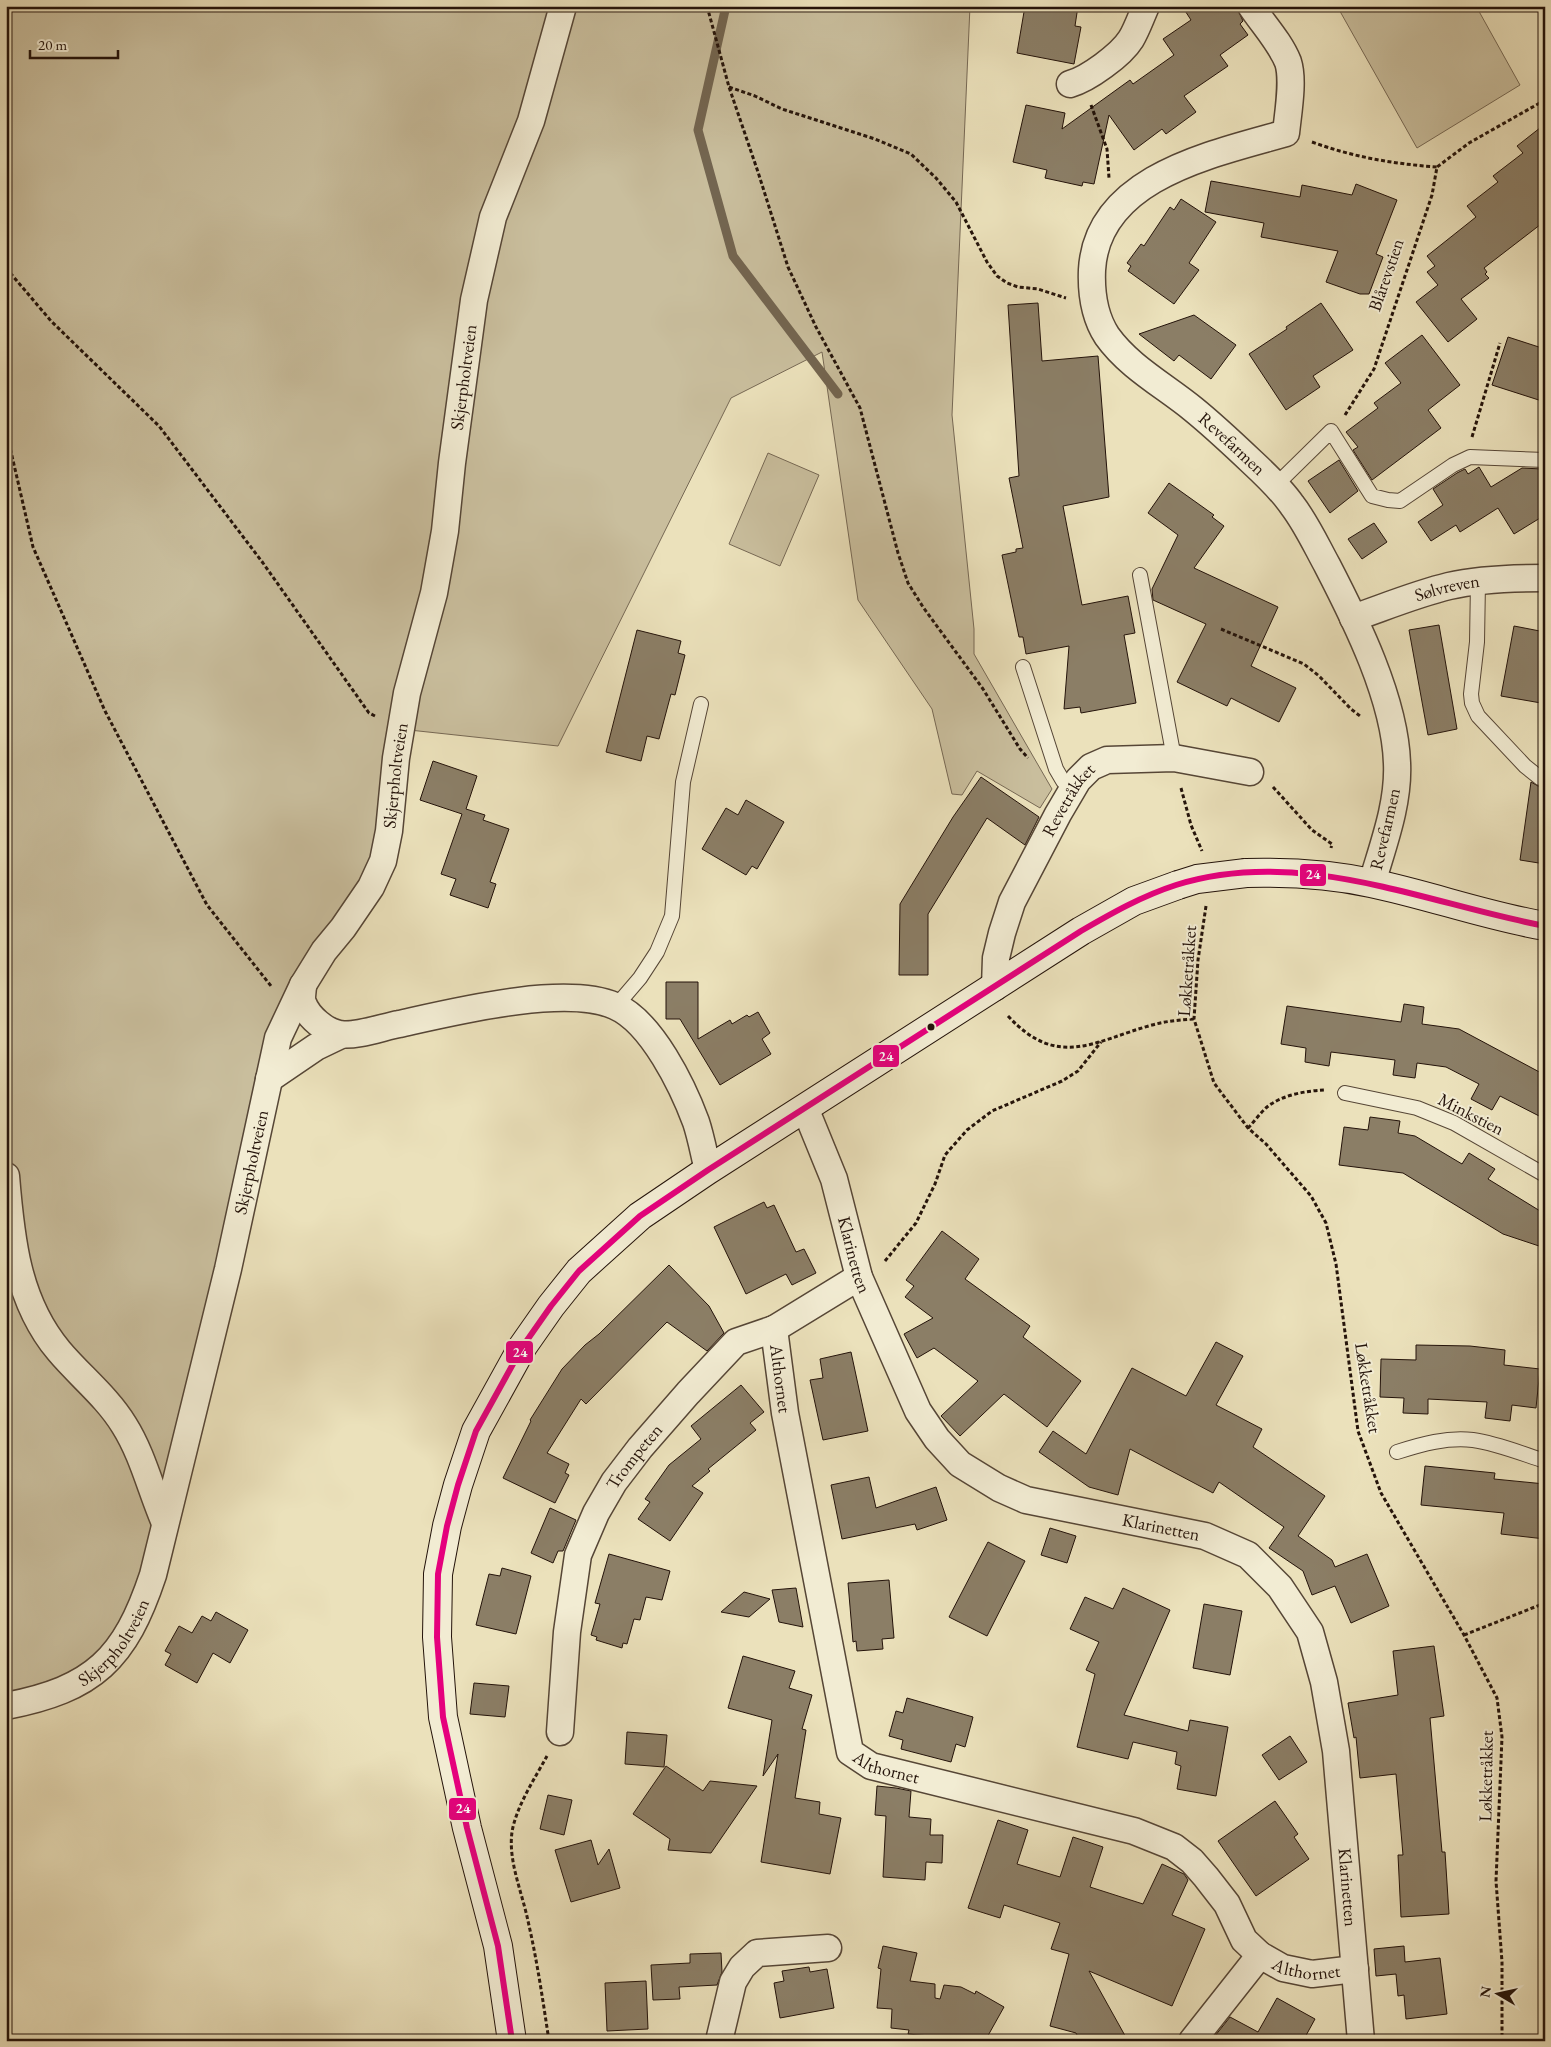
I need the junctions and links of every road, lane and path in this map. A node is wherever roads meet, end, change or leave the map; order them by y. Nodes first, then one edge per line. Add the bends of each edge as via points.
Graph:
1 (563, 6) edge
2 (707, 6) edge
3 (1146, 6) edge
4 (1251, 6) edge
5 (1070, 84) dead end
6 (729, 87) junction
7 (1545, 100) edge
8 (1096, 119) dead end
9 (1286, 133) junction
10 (1107, 150) dead end
11 (1437, 167) junction
12 (6, 268) edge
13 (1071, 300) dead end
14 (1500, 343) dead end
15 (6, 430) edge
16 (1331, 430) junction
17 (1470, 457) junction
18 (1545, 460) edge
19 (1276, 485) junction
20 (1140, 576) dead end
21 (1545, 578) edge
22 (1478, 582) junction
23 (1353, 618) junction
24 (1221, 629) dead end
25 (1023, 667) dead end
26 (701, 704) dead end
27 (1389, 715) junction
28 (400, 729) junction
29 (1174, 758) junction
30 (1056, 769) junction
31 (1250, 772) joint
32 (1545, 779) edge
33 (1073, 789) junction
34 (1332, 844) dead end
35 (1205, 858) dead end
36 (1372, 883) junction
37 (1207, 903) dead end
38 (1545, 926) edge
39 (303, 984) junction
40 (995, 987) junction
41 (616, 1006) junction
42 (290, 1011) junction
43 (1008, 1016) dead end
44 (1194, 1020) junction
45 (340, 1034) junction
46 (1102, 1042) junction
47 (269, 1079) junction
48 (1345, 1093) joint
49 (805, 1108) junction
50 (1248, 1128) junction
51 (708, 1170) junction
52 (6, 1176) edge
53 (1545, 1176) edge
54 (859, 1277) junction
55 (774, 1329) junction
56 (1397, 1452) dead end
57 (1545, 1461) edge
58 (165, 1523) junction
59 (1545, 1603) edge
60 (1464, 1635) junction
61 (6, 1706) edge
62 (560, 1732) joint
63 (828, 1948) dead end
64 (1260, 1955) junction
65 (1355, 1969) junction
66 (512, 2041) edge
67 (549, 2041) edge
68 (719, 2041) edge
69 (1192, 2041) edge
70 (1361, 2041) edge
71 (1502, 2041) edge

1 - 28 street, Skjerpholtveien via 531,121 493,217 485,250 474,300 445,531
2 - 6 path
3 - 5 street via 1122,50 1079,82
4 - 9 street via 1288,64 1290,82
6 - 13 path via 782,109 875,138 911,154 956,202 997,276 1018,287 1038,289
6 - 30 path via 788,267 860,408 908,582 983,689 1020,749 1038,764
7 - 11 path via 1469,143
8 - 10 path
9 - 11 path via 1362,157 1395,164
9 - 19 street, Revefarmen via 1203,157 1136,191 1117,208 1103,227 1093,254 1092,274 1096,314 1106,335 1122,353 1194,410
11 - 16 path, Blårevstien via 1426,212 1374,369 1350,409
12 - 28 path via 50,321 159,426 369,713
14 - 17 path via 1474,428
15 - 42 path via 33,547 105,711 207,905
16 - 17 lane via 1372,496 1388,500 1400,501
16 - 19 lane
17 - 18 lane
19 - 23 street, Revefarmen via 1310,533
20 - 29 lane
21 - 22 street, Sølvreven
22 - 23 street, Sølvreven via 1449,586
22 - 32 lane via 1472,703 1478,716 1525,766
23 - 27 street, Revefarmen
24 - 27 path via 1304,664 1363,718 1373,720
25 - 30 lane
26 - 41 lane via 682,782 672,916 657,952
27 - 36 street, Revefarmen via 1397,781 1393,808
28 - 39 street, Skjerpholtveien via 383,861 371,887
29 - 31 street, Revetråkket
29 - 33 street, Revetråkket via 1107,760 1091,767
29 - 35 path via 1191,825
30 - 33 lane
31 - 34 path via 1267,781 1312,830
33 - 40 street, Revetråkket via 1012,902 996,958
36 - 38 street
36 - 40 street, bridge via 1284,872 1197,879 1153,893 1121,908
37 - 44 path, Løkketråkket via 1198,960
39 - 42 street, Skjerpholtveien
39 - 45 street via 303,1003 312,1016 325,1029
40 - 49 street
41 - 45 street via 581,999 529,1001
41 - 51 street via 644,1029 665,1057 696,1123
42 - 47 street, Skjerpholtveien via 278,1038
43 - 46 path via 1031,1038 1063,1048
44 - 46 path via 1152,1025
44 - 50 path, Løkketråkket via 1214,1083
45 - 47 street
46 - 54 path via 1078,1071 992,1111 967,1130 945,1155 916,1222 882,1263
47 - 58 street, Skjerpholtveien via 228,1269
48 - 50 path via 1322,1090 1297,1094 1268,1107
48 - 53 lane, Minkstien via 1417,1108 1454,1122
49 - 51 street
49 - 54 street, Klarinetten via 834,1179
50 - 60 path, Løkketråkket via 1311,1196 1326,1224 1336,1264 1358,1431 1381,1493
51 - 66 street via 640,1216 579,1271 551,1306 523,1346 476,1431 447,1526 438,1574 437,1636 443,1717 467,1828 498,1946
52 - 58 street via 14,1255 34,1312 59,1351 105,1400 132,1439
54 - 55 street, Trompeten
54 - 65 street, Klarinetten via 918,1411 960,1464 1026,1500 1205,1536 1248,1555 1280,1587 1310,1632 1324,1682 1336,1751
55 - 62 street, Trompeten via 736,1342 640,1448 614,1482 596,1514 578,1555 567,1632
55 - 64 street, Althornet via 796,1475 850,1752 871,1766 1134,1831 1174,1847 1206,1877 1227,1904 1244,1940
56 - 57 lane via 1427,1443 1475,1440
58 - 61 street, Skjerpholtveien via 143,1604 122,1646 104,1666 84,1681
59 - 60 path
60 - 71 path, Løkketråkket via 1497,1698 1500,1715 1502,1767 1496,1881 1502,1962
62 - 67 path via 528,1792 512,1829 511,1842 534,1948
63 - 68 street via 757,1953 742,1967 733,1982
64 - 65 street, Althornet via 1284,1968 1312,1974
64 - 69 street, Althornet
65 - 70 street, Klarinetten

